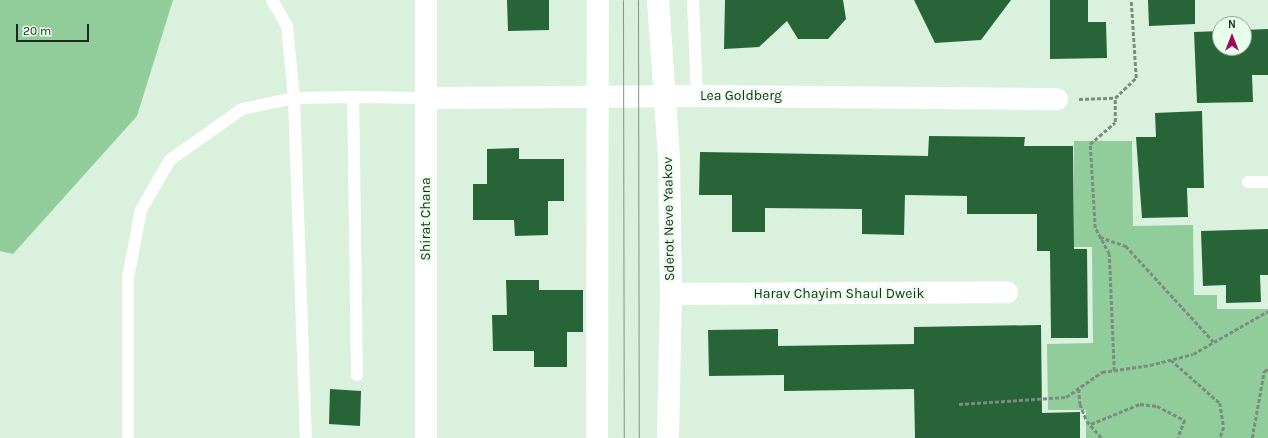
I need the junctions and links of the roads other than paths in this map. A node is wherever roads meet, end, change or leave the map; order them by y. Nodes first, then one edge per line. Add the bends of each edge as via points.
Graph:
1 (272, 0) edge
2 (426, 0) edge
3 (598, 0) edge
4 (658, 0) edge
5 (693, 0) edge
6 (598, 96) junction
7 (665, 96) junction
8 (697, 96) junction
9 (353, 97) junction
10 (294, 98) junction
11 (426, 98) junction
12 (1056, 99) road end
13 (1248, 182) dead end
14 (1268, 182) edge
15 (1007, 292) dead end
16 (671, 294) junction
17 (356, 375) dead end
18 (128, 438) edge
19 (306, 438) edge
20 (426, 438) edge
21 (598, 438) edge
22 (668, 438) edge

1 - 10 lane via 287,26
2 - 11 street, Shirat Chana
3 - 6 street
4 - 7 street, Sderot Neve Yaakov
5 - 8 lane
6 - 7 street, Lea Goldberg
6 - 11 street, Lea Goldberg
6 - 21 street
7 - 8 street, Lea Goldberg
7 - 16 street, Sderot Neve Yaakov via 669,157
8 - 12 street, Lea Goldberg
9 - 10 lane
9 - 11 lane
9 - 17 lane
10 - 18 lane via 242,109 170,160 141,210 128,277
10 - 19 lane
11 - 20 street, Shirat Chana
13 - 14 lane
15 - 16 street, Harav Chayim Shaul Dweik
16 - 22 street, Sderot Neve Yaakov

